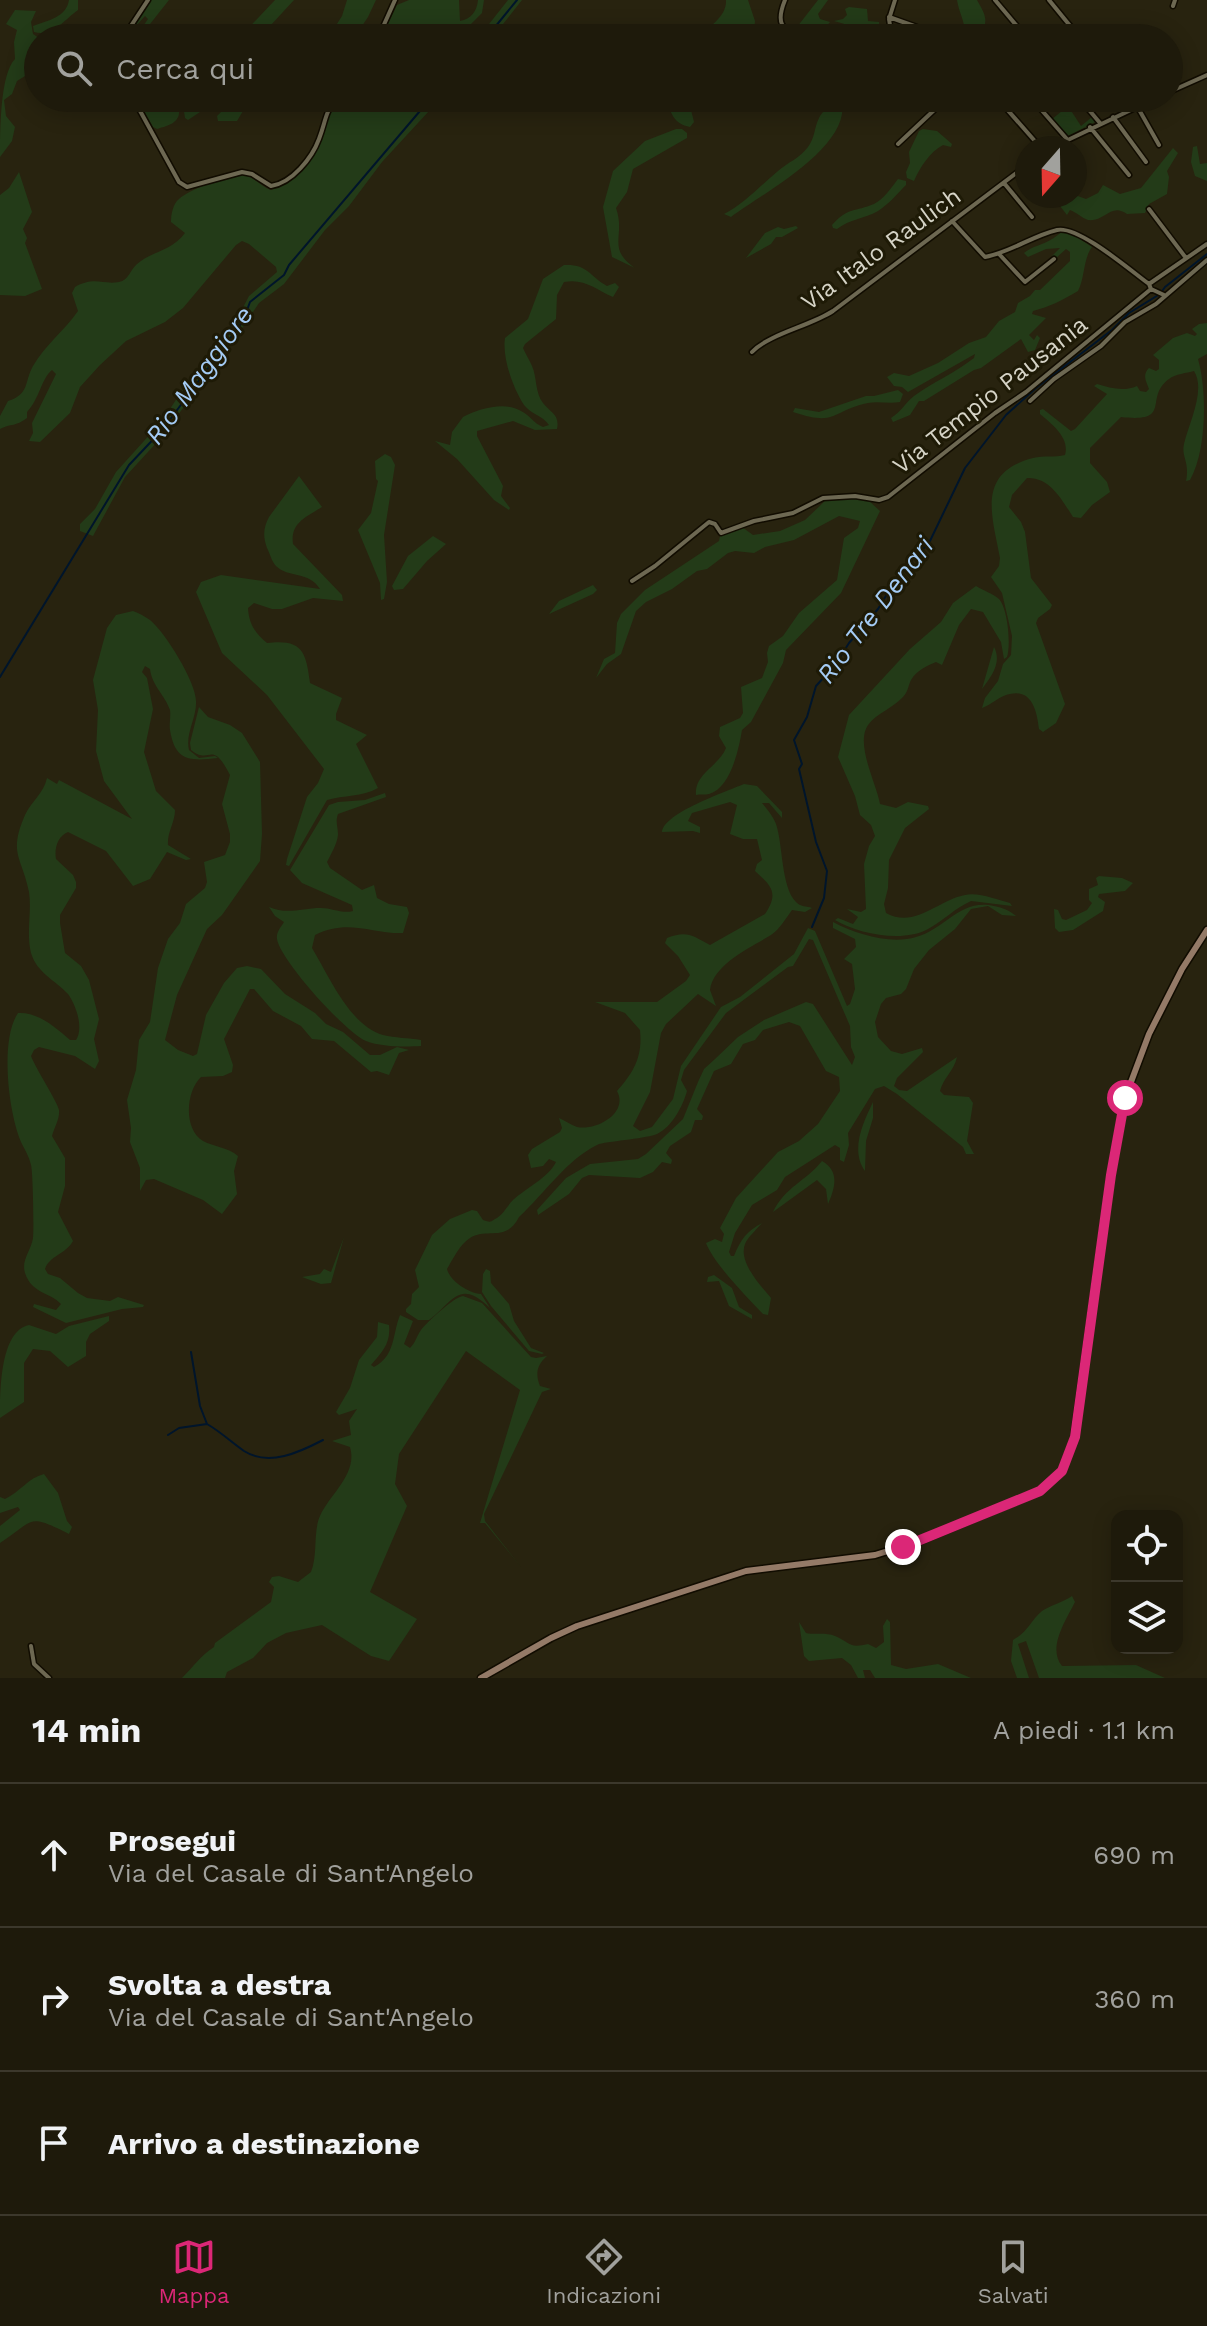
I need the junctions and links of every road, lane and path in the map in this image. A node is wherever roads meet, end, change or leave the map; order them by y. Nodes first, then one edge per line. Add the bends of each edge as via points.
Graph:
1 (148, 0) edge
2 (395, 0) edge
3 (785, 0) edge
4 (895, 0) edge
5 (995, 0) edge
6 (1049, 0) edge
7 (889, 17) junction
8 (132, 24) edge
9 (384, 24) edge
10 (783, 24) edge
11 (890, 24) edge
12 (909, 24) edge
13 (1015, 24) edge
14 (1069, 24) edge
15 (1207, 75) edge
16 (1183, 86) edge
17 (141, 112) edge
18 (326, 112) edge
19 (932, 112) edge
20 (1009, 112) edge
21 (1043, 112) edge
22 (1091, 112) edge
23 (1124, 112) edge
24 (1141, 112) edge
25 (1113, 117) junction
26 (1100, 123) junction
27 (1090, 127) junction
28 (1030, 136) edge
29 (1064, 136) edge
30 (1073, 136) edge
31 (898, 144) dead end
32 (1159, 145) dead end
33 (1146, 162) dead end
34 (1015, 174) edge
35 (1129, 175) dead end
36 (1004, 183) junction
37 (1149, 209) dead end
38 (1032, 217) dead end
39 (952, 221) junction
40 (1207, 244) edge
41 (999, 254) junction
42 (1186, 258) junction
43 (1054, 259) dead end
44 (1207, 260) edge
45 (1152, 287) junction
46 (1164, 295) junction
47 (1131, 306) junction
48 (1137, 314) junction
49 (752, 352) dead end
50 (1030, 401) dead end
51 (632, 581) dead end
52 (1207, 930) edge
53 (31, 1646) dead end
54 (49, 1678) edge
55 (481, 1678) edge

1 - 8 street
2 - 9 street
3 - 10 street via 779,15
4 - 7 street
5 - 13 street
6 - 14 street
7 - 11 street
7 - 12 street
15 - 16 street
17 - 18 street via 186,187 242,172 271,186 287,180 318,143
19 - 31 street
20 - 28 street
21 - 29 street
22 - 26 street
23 - 25 street
24 - 32 street
25 - 26 street
25 - 33 street
26 - 27 street
27 - 30 street
27 - 35 street
34 - 36 street, Via Italo Raulich
36 - 38 street
36 - 39 street, Via Italo Raulich
37 - 42 street
39 - 41 street via 982,255
39 - 49 street, Via Italo Raulich via 833,311
40 - 42 street, Via Tempio Pausania
41 - 43 street via 1025,282
41 - 45 street via 1065,229
42 - 45 street, Via Tempio Pausania
44 - 46 street
45 - 46 street
45 - 47 street, Via Tempio Pausania
46 - 48 street
47 - 48 street
47 - 51 street, Via Tempio Pausania via 888,497 823,498 793,513 721,533 709,522
48 - 50 street
52 - 55 main road via 1170,991 1126,1094 1075,1437 1054,1480 1022,1500 895,1550 754,1569 588,1623
53 - 54 street via 34,1664

